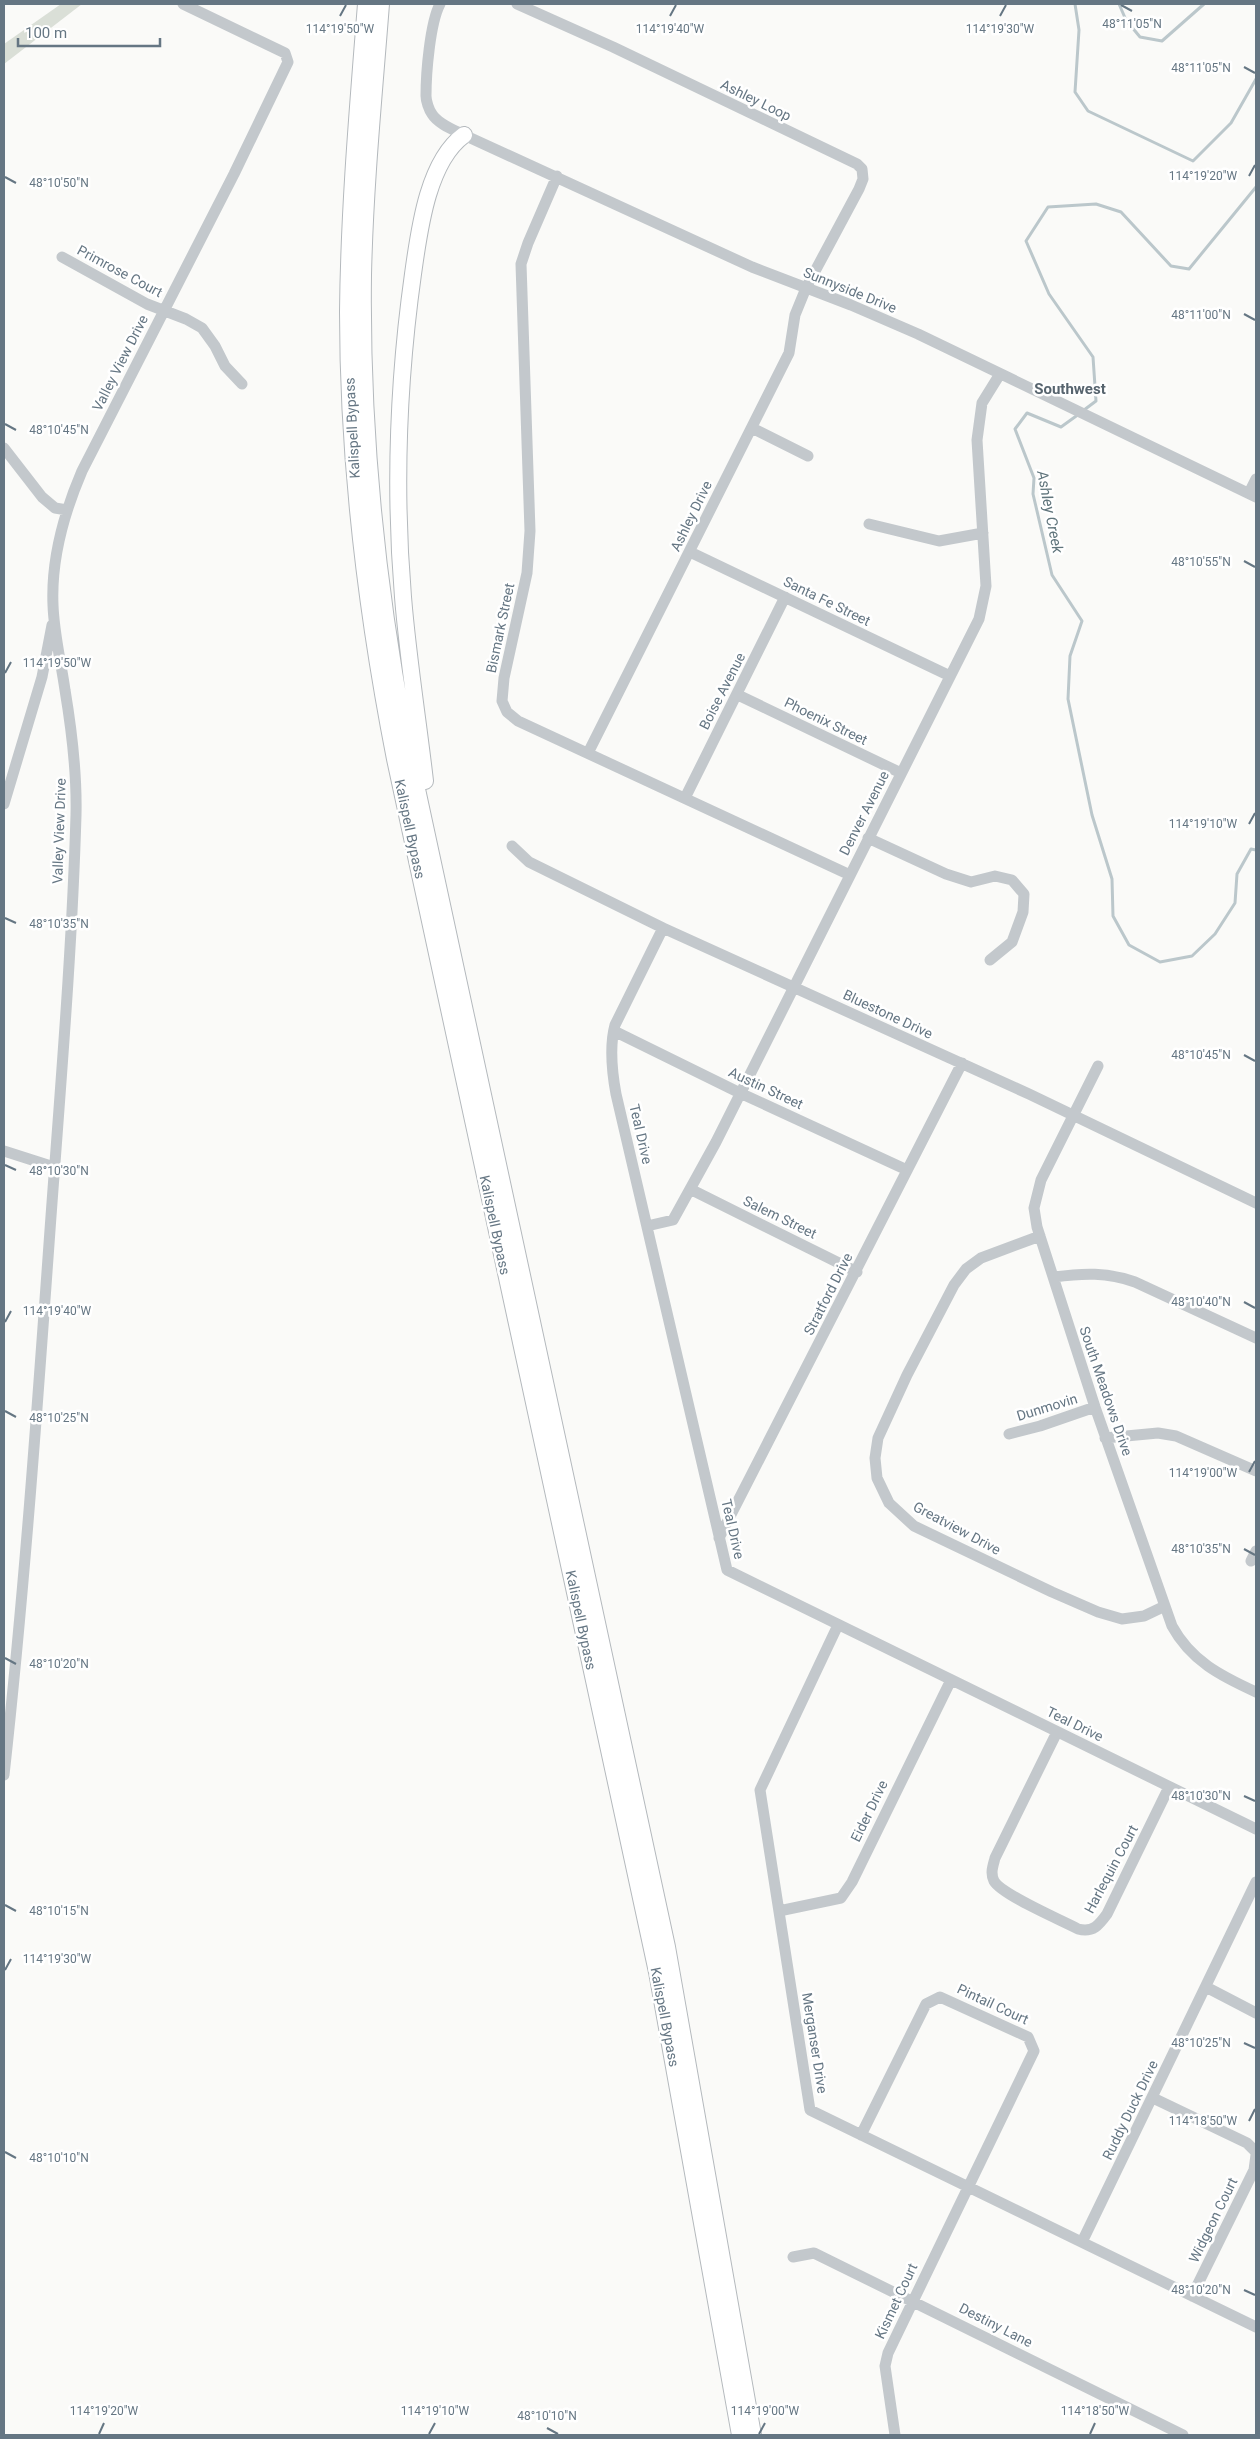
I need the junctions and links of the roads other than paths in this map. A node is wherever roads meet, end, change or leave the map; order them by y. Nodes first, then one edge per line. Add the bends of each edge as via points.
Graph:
1 (183, 4) edge
2 (366, 4) edge
3 (381, 4) edge
4 (440, 4) edge
5 (517, 4) edge
6 (464, 136) junction
7 (557, 176) junction
8 (62, 257) dead end
9 (806, 288) junction
10 (164, 311) junction
11 (1000, 374) junction
12 (242, 384) dead end
13 (752, 428) junction
14 (4, 448) edge
15 (808, 456) dead end
16 (1256, 479) edge
17 (1253, 495) edge
18 (67, 510) junction
19 (869, 524) dead end
20 (983, 534) junction
21 (690, 552) junction
22 (786, 597) junction
23 (54, 618) junction
24 (950, 676) junction
25 (738, 694) junction
26 (588, 753) junction
27 (901, 773) junction
28 (685, 798) junction
29 (4, 804) edge
30 (868, 838) junction
31 (512, 846) dead end
32 (430, 848) junction
33 (850, 875) junction
34 (663, 928) junction
35 (990, 960) dead end
36 (794, 987) junction
37 (614, 1031) junction
38 (962, 1064) junction
39 (1098, 1066) dead end
40 (740, 1093) junction
41 (1073, 1115) junction
42 (4, 1151) edge
43 (54, 1167) junction
44 (907, 1170) junction
45 (690, 1189) junction
46 (1256, 1203) edge
47 (648, 1226) junction
48 (1040, 1236) junction
49 (857, 1272) junction
50 (1054, 1277) junction
51 (1256, 1338) edge
52 (1095, 1407) junction
53 (1009, 1434) dead end
54 (1105, 1438) junction
55 (1256, 1471) edge
56 (719, 1538) junction
57 (1165, 1606) junction
58 (838, 1625) junction
59 (950, 1680) junction
60 (1256, 1692) edge
61 (1057, 1732) junction
62 (4, 1776) edge
63 (1169, 1787) junction
64 (1256, 1829) edge
65 (1256, 1882) edge
66 (779, 1911) junction
67 (1206, 1988) junction
68 (1256, 2013) edge
69 (1153, 2098) junction
70 (862, 2135) junction
71 (1256, 2154) edge
72 (967, 2187) junction
73 (1082, 2242) junction
74 (793, 2257) dead end
75 (1192, 2296) junction
76 (913, 2301) junction
77 (1256, 2328) edge
78 (740, 2435) edge
79 (754, 2435) edge
80 (895, 2435) edge
81 (1183, 2435) edge

1 - 10 street, Valley View Drive via 285,53 288,62
2 - 78 highway, Kalispell Bypass via 351,209 348,313 352,433 371,623 395,759 656,1972
3 - 32 highway, Kalispell Bypass via 364,234 363,340 367,438 385,616 404,729
4 - 6 street, Sunnyside Drive via 432,35 426,97 438,121
5 - 9 street, Ashley Loop via 613,46 857,164 863,179 859,189
6 - 7 street, Sunnyside Drive
6 - 32 highway via 450,149 439,169 420,226 407,321 399,421 402,582
7 - 9 street, Sunnyside Drive via 682,236
7 - 26 street, Bismark Street via 521,264 530,532 527,573 502,701 507,712 518,721
8 - 10 street, Primrose Court
9 - 11 street, Sunnyside Drive via 918,334
9 - 13 street, Ashley Drive via 795,315 789,353
10 - 12 street, Primrose Court via 202,328 225,366
10 - 18 street, Valley View Drive via 87,460
11 - 17 street, Sunnyside Drive
11 - 20 street, Denver Avenue via 982,403 977,440
13 - 15 street
13 - 21 street, Ashley Drive
14 - 18 street via 47,501 55,508
16 - 17 street
18 - 23 street, Valley View Drive via 54,571
19 - 20 street via 939,541
20 - 24 street, Denver Avenue via 985,597 979,620
21 - 22 street, Santa Fe Street
21 - 26 street, Ashley Drive
22 - 24 street, Santa Fe Street
22 - 25 street, Boise Avenue
23 - 29 street via 42,677
23 - 43 street, Valley View Drive via 76,774
24 - 27 street, Denver Avenue
25 - 27 street, Phoenix Street
25 - 28 street, Boise Avenue
26 - 28 street, Bismark Street
27 - 30 street, Denver Avenue
28 - 33 street, Bismark Street
30 - 33 street, Denver Avenue
30 - 35 street via 971,882 995,876 1012,880 1024,894 1023,912 1012,942
31 - 34 street, Bluestone Drive via 529,862
32 - 79 highway, Kalispell Bypass via 667,1947
33 - 36 street, Denver Avenue
34 - 36 street, Bluestone Drive
34 - 37 street, Teal Drive
36 - 38 street, Bluestone Drive
36 - 40 street, Denver Avenue
37 - 40 street, Austin Street
37 - 47 street, Teal Drive via 613,1078
38 - 41 street, Bluestone Drive
38 - 44 street, Stratford Drive
39 - 41 street, South Meadows Drive
40 - 44 street, Austin Street
40 - 45 street, Denver Avenue
41 - 46 street, Bluestone Drive
41 - 48 street, South Meadows Drive via 1036,1193 1034,1208
42 - 43 street
43 - 62 street, Valley View Drive via 26,1554
44 - 49 street, Stratford Drive
45 - 47 street, Denver Avenue via 673,1220
45 - 49 street, Salem Street
47 - 56 street, Teal Drive
48 - 50 street, South Meadows Drive
48 - 57 street, Greatview Drive via 981,1258 966,1269 954,1285 881,1431 875,1458 878,1478 889,1503 914,1526 1052,1592 1122,1619 1144,1616
49 - 56 street, Stratford Drive
50 - 51 street via 1082,1273 1119,1276
50 - 52 street, South Meadows Drive
52 - 53 street, Dunmovin
52 - 54 street, South Meadows Drive
54 - 55 street via 1167,1434 1196,1443
54 - 57 street, South Meadows Drive
56 - 58 street, Teal Drive via 727,1570
57 - 60 street, South Meadows Drive via 1177,1635 1189,1652 1217,1672
58 - 59 street, Teal Drive
58 - 66 street, Merganser Drive via 760,1790
59 - 61 street, Teal Drive
59 - 66 street, Eider Drive via 852,1882 841,1898
61 - 63 street, Teal Drive
61 - 63 street, Harlequin Court via 995,1858 992,1873 995,1883 1007,1893 1078,1929 1095,1928 1107,1914
63 - 64 street, Teal Drive
65 - 67 street, Ruddy Duck Drive
66 - 70 street, Merganser Drive via 810,2110
67 - 68 street
67 - 69 street, Ruddy Duck Drive
69 - 71 street, Widgeon Court via 1247,2143
69 - 73 street, Ruddy Duck Drive
70 - 72 street, Merganser Drive
70 - 72 street, Pintail Court via 926,2004 940,1997 1028,2037 1034,2051
71 - 75 street, Widgeon Court via 1254,2170
72 - 73 street, Merganser Drive
72 - 76 street, Kismet Court
73 - 75 street, Merganser Drive
74 - 76 street, Destiny Lane via 814,2253
75 - 77 street, Merganser Drive
76 - 80 street, Kismet Court via 885,2366
76 - 81 street, Destiny Lane

